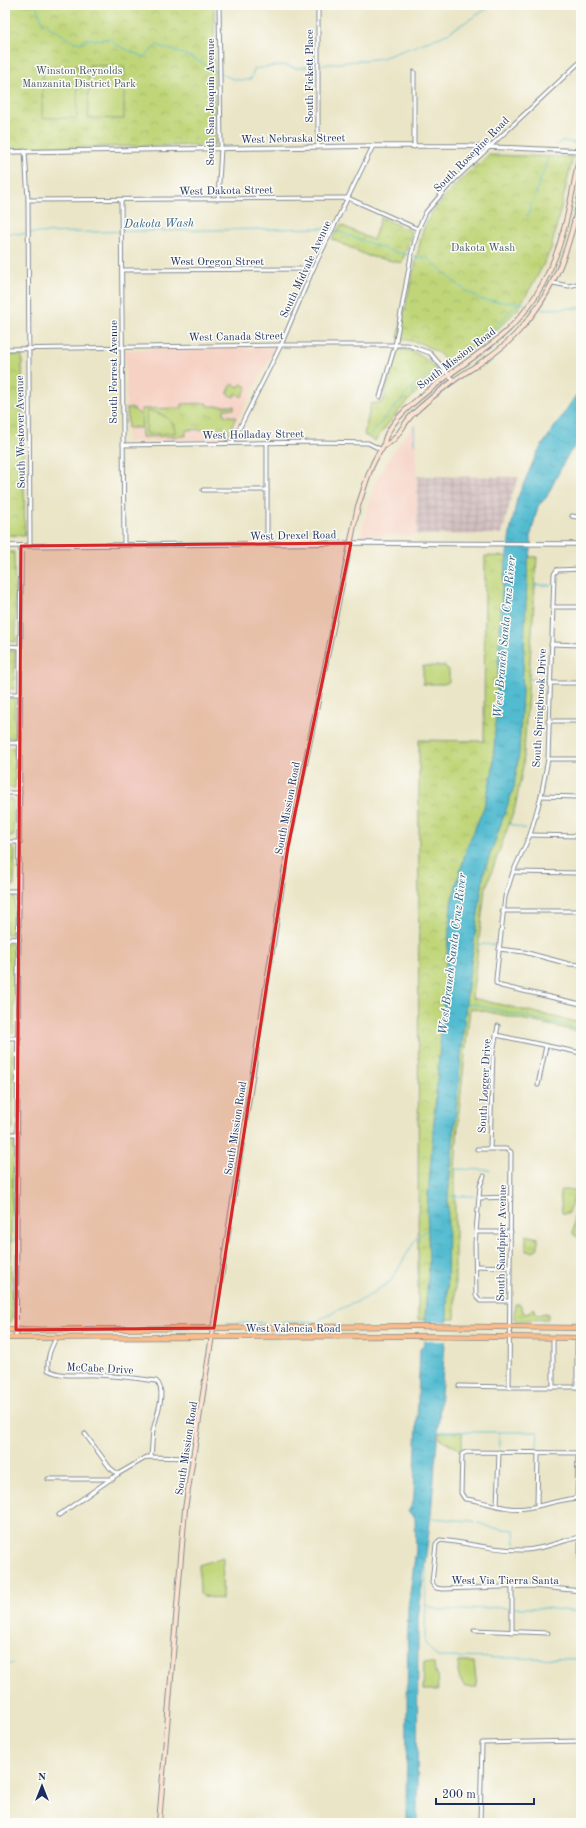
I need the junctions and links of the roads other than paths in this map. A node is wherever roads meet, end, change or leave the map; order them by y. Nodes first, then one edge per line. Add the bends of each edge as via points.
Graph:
1 (219, 5) edge
2 (318, 5) edge
3 (581, 61) edge
4 (414, 72) dead end
5 (373, 146) junction
6 (318, 147) junction
7 (414, 147) junction
8 (221, 148) junction
9 (487, 148) junction
10 (581, 150) edge
11 (25, 151) junction
12 (5, 152) edge
13 (581, 192) edge
14 (348, 198) junction
15 (218, 199) junction
16 (28, 200) junction
17 (121, 200) junction
18 (418, 230) junction
19 (562, 239) junction
20 (570, 241) junction
21 (313, 269) junction
22 (122, 270) junction
23 (581, 283) edge
24 (553, 284) junction
25 (280, 345) junction
26 (122, 346) junction
27 (395, 346) junction
28 (5, 349) edge
29 (29, 349) junction
30 (449, 375) junction
31 (454, 381) junction
32 (380, 397) dead end
33 (232, 443) junction
34 (267, 443) junction
35 (123, 445) junction
36 (383, 448) junction
37 (203, 490) dead end
38 (267, 490) junction
39 (572, 516) dead end
40 (581, 518) edge
41 (351, 543) junction
42 (267, 544) junction
43 (581, 544) edge
44 (124, 545) junction
45 (5, 546) edge
46 (21, 546) junction
47 (30, 546) junction
48 (581, 569) edge
49 (553, 607) junction
50 (581, 607) edge
51 (551, 644) junction
52 (581, 645) edge
53 (5, 646) edge
54 (20, 647) junction
55 (550, 683) junction
56 (581, 683) edge
57 (5, 694) edge
58 (20, 694) junction
59 (548, 721) junction
60 (581, 722) edge
61 (5, 743) edge
62 (19, 743) junction
63 (548, 759) junction
64 (581, 759) edge
65 (5, 793) edge
66 (20, 793) junction
67 (541, 796) junction
68 (580, 797) edge
69 (530, 835) junction
70 (581, 836) edge
71 (5, 842) edge
72 (20, 842) junction
73 (513, 872) junction
74 (581, 873) edge
75 (5, 891) edge
76 (19, 891) junction
77 (502, 911) junction
78 (581, 911) edge
79 (5, 939) edge
80 (19, 939) junction
81 (499, 949) junction
82 (581, 964) edge
83 (581, 1004) edge
84 (498, 1026) dead end
85 (496, 1035) junction
86 (5, 1038) edge
87 (19, 1038) junction
88 (546, 1046) junction
89 (581, 1053) edge
90 (538, 1084) dead end
91 (5, 1134) edge
92 (18, 1134) junction
93 (490, 1148) junction
94 (476, 1149) dead end
95 (484, 1176) dead end
96 (511, 1197) junction
97 (479, 1198) junction
98 (476, 1232) junction
99 (511, 1232) junction
100 (476, 1266) junction
101 (510, 1267) junction
102 (509, 1301) junction
103 (510, 1327) junction
104 (214, 1328) junction
105 (581, 1328) edge
106 (5, 1330) edge
107 (16, 1330) junction
108 (212, 1337) junction
109 (509, 1337) junction
110 (5, 1338) edge
111 (16, 1338) junction
112 (56, 1338) junction
113 (553, 1338) junction
114 (579, 1338) edge
115 (460, 1386) dead end
116 (509, 1387) junction
117 (553, 1387) junction
118 (577, 1387) junction
119 (581, 1387) edge
120 (85, 1434) dead end
121 (499, 1452) junction
122 (538, 1453) junction
123 (580, 1453) edge
124 (151, 1456) junction
125 (193, 1458) junction
126 (118, 1474) junction
127 (48, 1479) dead end
128 (113, 1479) junction
129 (579, 1498) edge
130 (497, 1506) junction
131 (537, 1506) junction
132 (59, 1515) dead end
133 (580, 1537) edge
134 (512, 1587) junction
135 (580, 1591) edge
136 (474, 1630) dead end
137 (512, 1632) junction
138 (548, 1632) dead end
139 (581, 1741) edge
140 (159, 1823) edge
141 (480, 1823) edge

1 - 8 street, South San Joaquin Avenue
2 - 6 street, South Fickett Place
3 - 9 street, South Rosepine Road
4 - 7 street
5 - 6 street, West Nebraska Street
5 - 7 street, West Nebraska Street
5 - 14 street, South Midvale Avenue
6 - 8 street, West Nebraska Street
7 - 9 street, West Nebraska Street
8 - 11 street, West Nebraska Street
8 - 15 street, South San Joaquin Avenue
9 - 10 street, West Nebraska Street
9 - 18 street, South Rosepine Road via 426,212
10 - 19 main road, South Mission Road
11 - 12 street, West Nebraska Street
11 - 16 street, South Westover Avenue
13 - 20 main road, South Mission Road
14 - 15 street, West Dakota Street
14 - 18 street, West Dakota Street
14 - 21 street, South Midvale Avenue
15 - 17 street, West Dakota Street
16 - 17 street, West Dakota Street
16 - 29 street, South Westover Avenue
17 - 22 street, South Forrest Avenue
18 - 27 street, South Rosepine Road
19 - 20 main road
19 - 30 main road, South Mission Road via 554,264 526,310 495,342
20 - 24 main road, South Mission Road
21 - 22 street, West Oregon Street
21 - 25 street, South Midvale Avenue
22 - 26 street, South Forrest Avenue
23 - 24 street via 569,286
24 - 31 main road, South Mission Road via 535,312 515,335 500,349
25 - 26 street, West Canada Street
25 - 27 street, West Canada Street
25 - 33 street, South Midvale Avenue
26 - 29 street, West Canada Street
26 - 35 street, South Forrest Avenue
27 - 30 street, West Canada Street via 408,345 430,353
27 - 32 street, South Rosepine Road
28 - 29 street, West Canada Street
29 - 47 street, South Westover Avenue
30 - 31 street, West Canada Street
30 - 36 main road, South Mission Road via 404,411 384,439
31 - 36 main road, South Mission Road via 423,405
33 - 34 street, West Holladay Street
33 - 35 street, West Holladay Street
34 - 36 street, West Holladay Street via 368,443
34 - 38 street
35 - 44 street, South Forrest Avenue
36 - 41 main road, South Mission Road via 363,493
37 - 38 street
38 - 42 street
39 - 40 street
41 - 42 street, West Drexel Road
41 - 43 street, West Drexel Road
41 - 104 main road, South Mission Road via 288,847
42 - 44 street, West Drexel Road
44 - 47 street, West Drexel Road
45 - 46 street, West Drexel Road
46 - 47 street, West Drexel Road
46 - 54 street
48 - 49 street, South Springbrook Drive via 556,569
49 - 50 street
49 - 51 street, South Springbrook Drive
51 - 52 street
51 - 55 street, South Springbrook Drive
53 - 54 street
54 - 58 street
55 - 56 street
55 - 59 street, South Springbrook Drive
57 - 58 street
58 - 62 street
59 - 60 street
59 - 63 street, South Springbrook Drive
61 - 62 street
62 - 66 street
63 - 64 street
63 - 67 street, South Springbrook Drive
65 - 66 street
66 - 72 street
67 - 68 street
67 - 69 street, South Springbrook Drive
69 - 70 street
69 - 73 street, South Springbrook Drive
71 - 72 street
72 - 76 street
73 - 74 street
73 - 77 street, South Springbrook Drive
75 - 76 street
76 - 80 street
77 - 78 street
77 - 81 street, South Springbrook Drive
79 - 80 street
80 - 87 street
81 - 82 street via 524,952 569,964
81 - 83 street, South Springbrook Drive via 497,984
84 - 85 street, South Logger Drive
85 - 88 street
85 - 93 street, South Logger Drive via 491,1076
86 - 87 street
87 - 92 street
88 - 89 street
88 - 90 street
91 - 92 street
92 - 107 street
93 - 94 street
93 - 96 street, South Sandpiper Avenue via 509,1150 512,1154
95 - 97 street
96 - 97 street
96 - 99 street, South Sandpiper Avenue
97 - 98 street
98 - 99 street
98 - 100 street
99 - 101 street, South Sandpiper Avenue
100 - 101 street
100 - 102 street via 476,1300
101 - 102 street, South Sandpiper Avenue
102 - 103 street, South Sandpiper Avenue
103 - 104 main road, West Valencia Road
103 - 105 main road, West Valencia Road
103 - 109 street, South Sandpiper Avenue
104 - 107 main road, West Valencia Road
104 - 108 main road, South Mission Road
106 - 107 main road, West Valencia Road
107 - 111 street
108 - 109 main road, West Valencia Road
108 - 112 main road, West Valencia Road
108 - 125 main road, South Mission Road
109 - 113 main road, West Valencia Road
109 - 116 street, South Sandpiper Avenue
110 - 111 main road, West Valencia Road
111 - 112 main road, West Valencia Road
112 - 124 street, McCabe Drive via 47,1361 48,1370 64,1375 114,1376 156,1381 160,1384 159,1410 153,1430
113 - 114 main road, West Valencia Road
113 - 117 street
114 - 118 street
115 - 116 street
116 - 117 street
117 - 118 street
118 - 119 street
120 - 126 street via 110,1468
121 - 122 street
121 - 130 street
121 - 130 street via 462,1454 463,1498
122 - 123 street
122 - 131 street
123 - 129 street
124 - 125 street
124 - 126 street
125 - 140 main road, South Mission Road via 180,1559
126 - 128 street
127 - 128 street
128 - 132 street
129 - 131 street
130 - 131 street via 525,1509
133 - 134 street, West Via Tierra Santa via 527,1550 485,1549 459,1542 437,1541 432,1583 436,1588
133 - 135 street
134 - 135 street, West Via Tierra Santa
134 - 137 street
136 - 137 street
137 - 138 street
139 - 141 street via 482,1743

